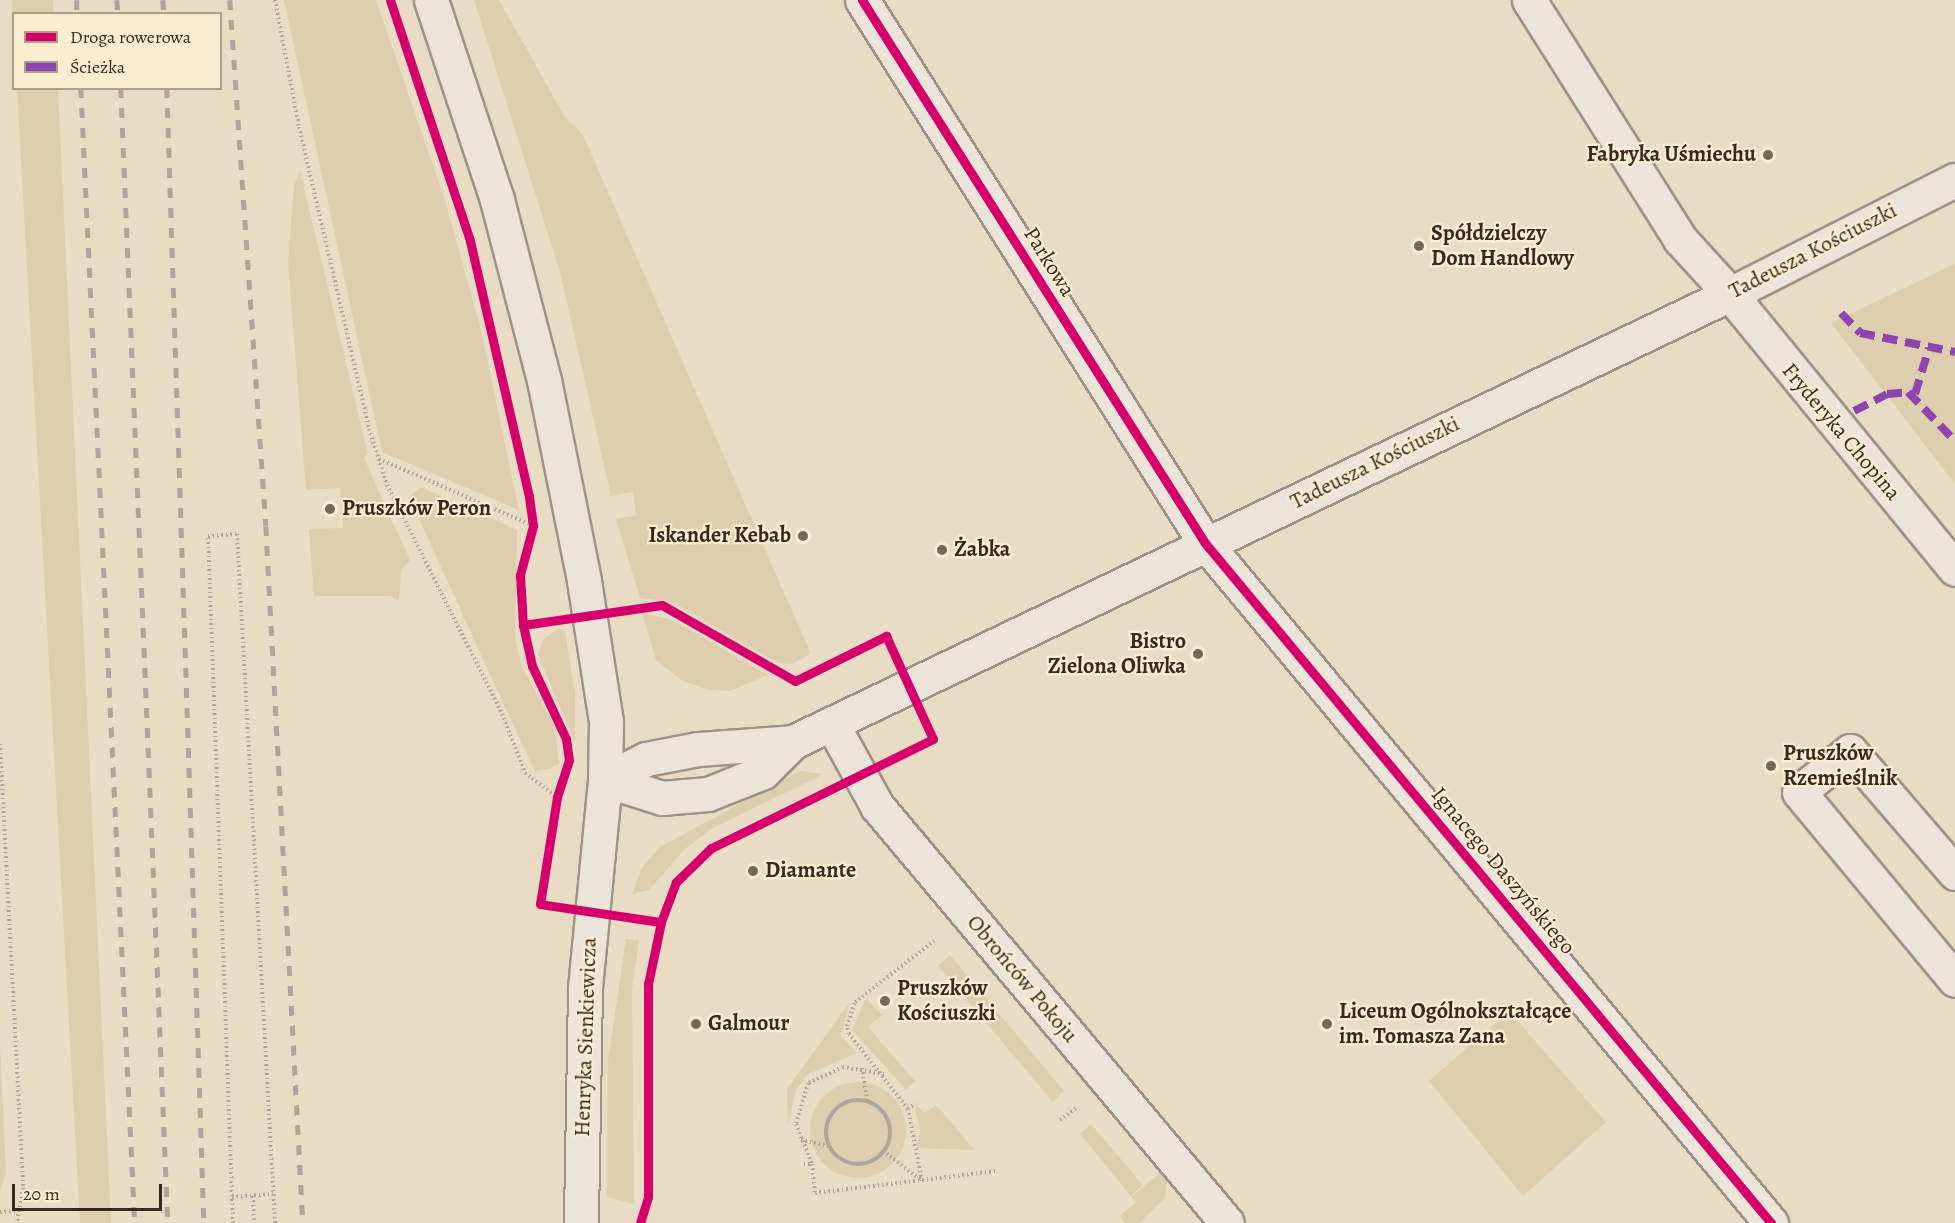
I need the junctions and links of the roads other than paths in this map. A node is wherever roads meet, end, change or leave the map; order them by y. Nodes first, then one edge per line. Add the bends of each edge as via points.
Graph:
1 (430, 0) edge
2 (862, 0) edge
3 (1529, 0) edge
4 (1955, 180) edge
5 (1730, 294) junction
6 (1205, 543) junction
7 (1955, 569) edge
8 (832, 724) junction
9 (794, 742) junction
10 (605, 780) junction
11 (1955, 873) edge
12 (1955, 980) edge
13 (580, 1223) edge
14 (1227, 1223) edge
15 (1771, 1223) edge

1 - 10 street, Henryka Sienkiewicza via 497,200 544,380 590,614 606,722
2 - 6 street, Parkowa
3 - 5 street, Fryderyka Chopina via 1680,239
4 - 5 street, Tadeusza Kościuszki
5 - 6 street, Tadeusza Kościuszki
5 - 7 street, Fryderyka Chopina
6 - 8 street, Tadeusza Kościuszki
6 - 15 street, Ignacego Daszyńskiego
8 - 9 street, Tadeusza Kościuszki
8 - 14 street, Obrońców Pokoju via 877,806
9 - 10 street, Tadeusza Kościuszki via 698,749 646,759
9 - 10 street, Tadeusza Kościuszki via 763,772 708,794 662,798
10 - 13 street, Henryka Sienkiewicza via 585,989
11 - 12 street via 1851,751 1799,792

